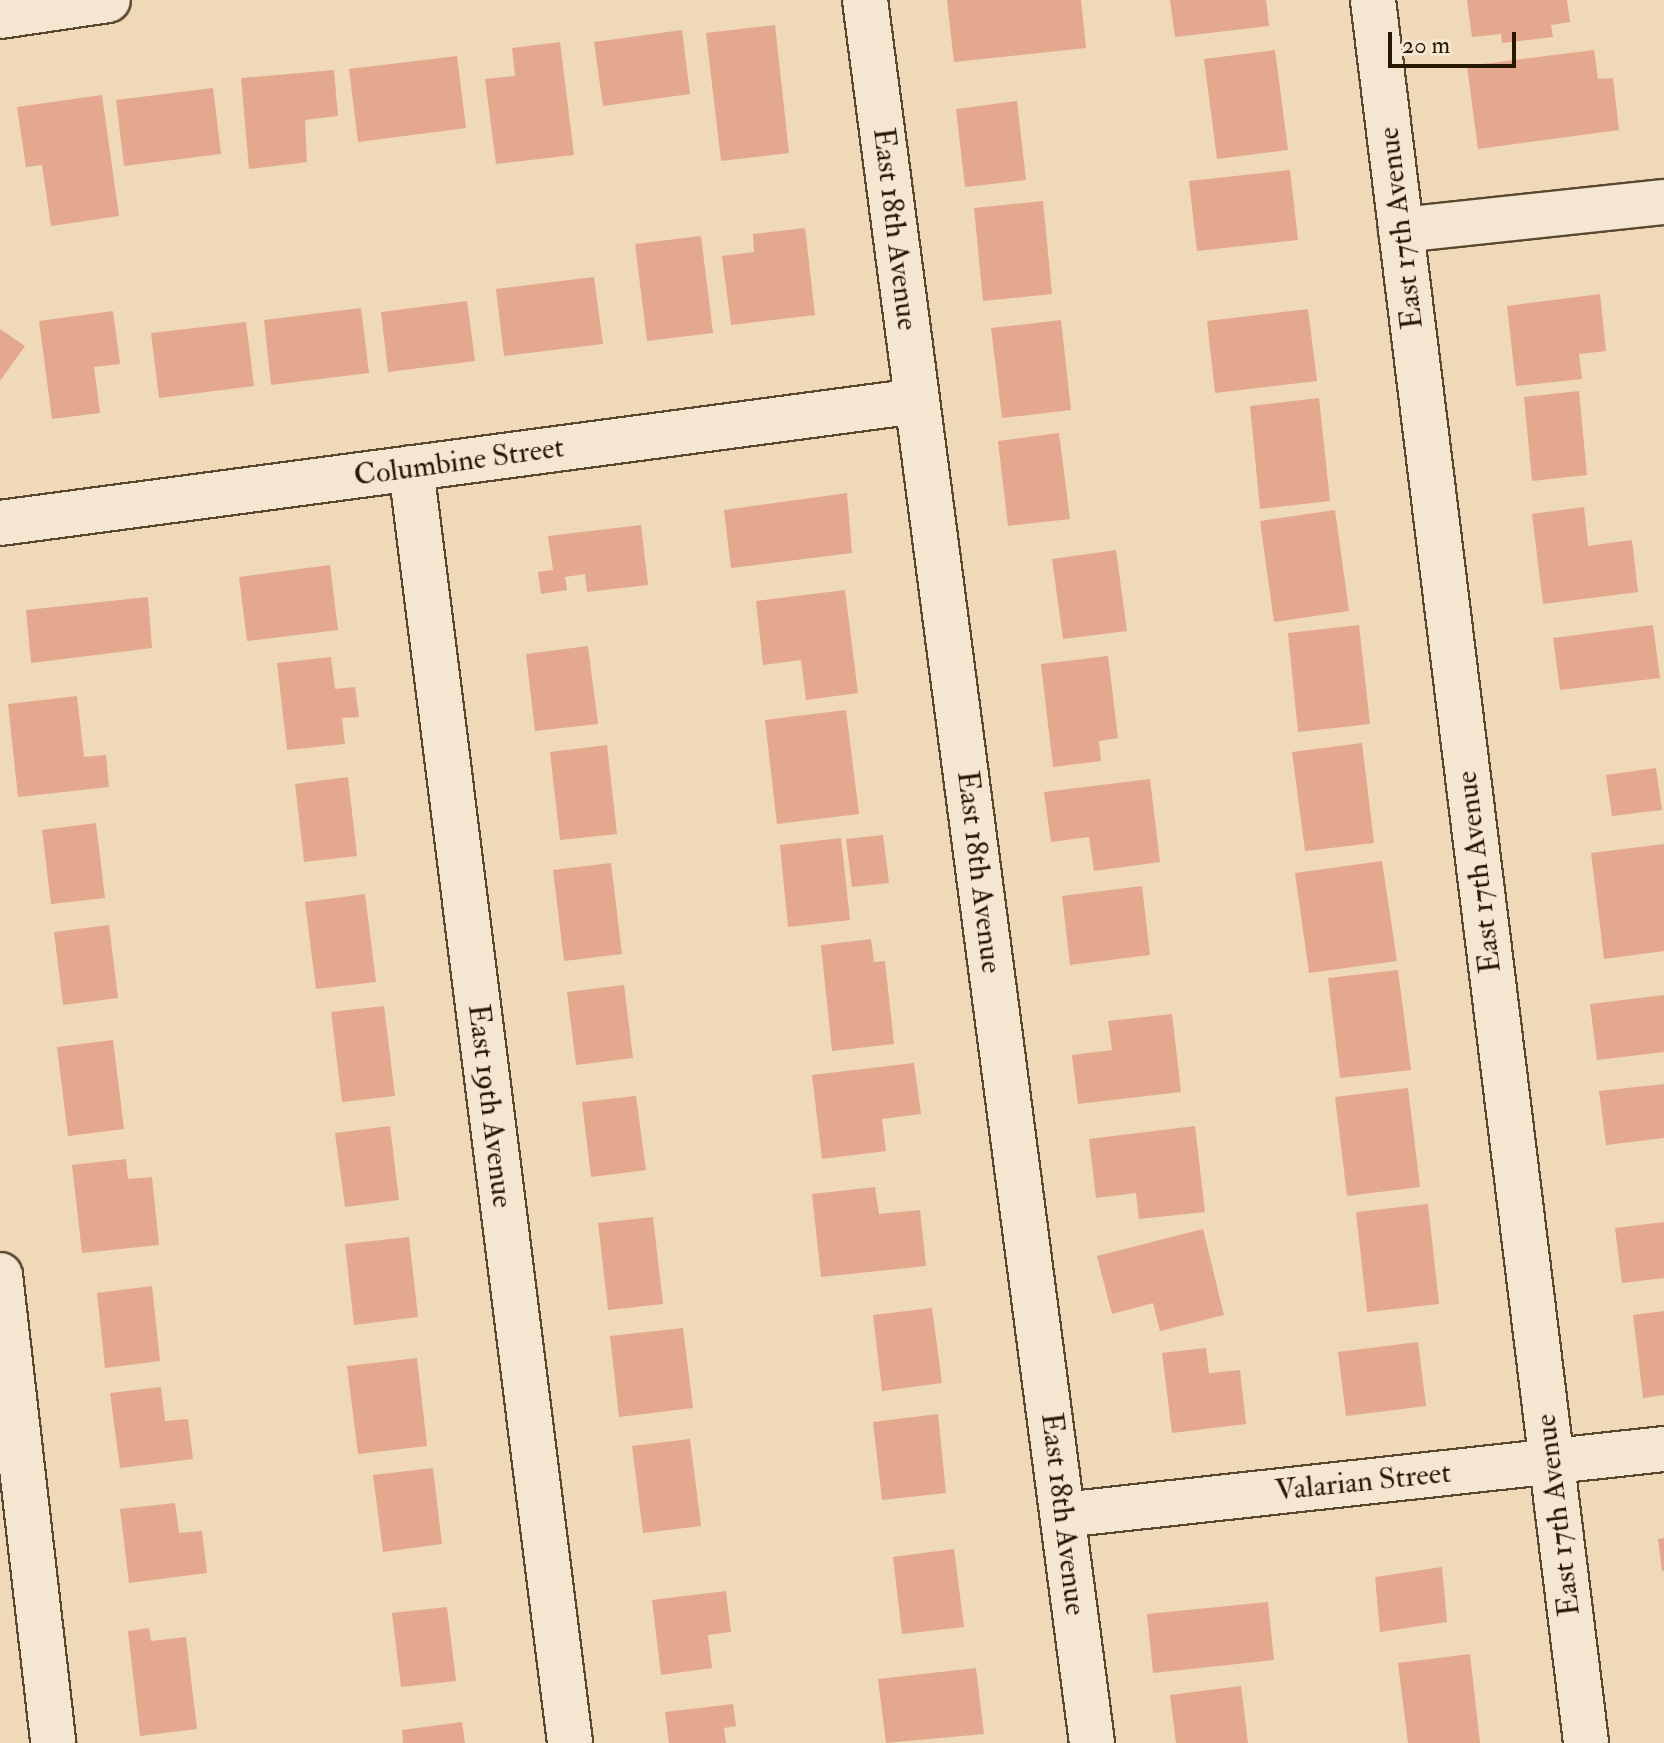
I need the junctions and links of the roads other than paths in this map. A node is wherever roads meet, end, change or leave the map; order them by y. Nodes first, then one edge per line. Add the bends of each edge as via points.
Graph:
1 (108, 0) edge
2 (865, 0) edge
3 (1373, 0) edge
4 (0, 16) edge
5 (1664, 202) edge
6 (1401, 230) junction
7 (917, 401) junction
8 (411, 468) junction
9 (0, 523) edge
10 (0, 1275) edge
11 (1664, 1449) edge
12 (1551, 1461) junction
13 (1063, 1515) junction
14 (53, 1743) edge
15 (570, 1743) edge
16 (1092, 1743) edge
17 (1586, 1743) edge

1 - 4 street
2 - 7 street, East 18th Avenue
3 - 6 street, East 17th Avenue
5 - 6 street
6 - 12 street, East 17th Avenue
7 - 8 street, Columbine Street
7 - 13 street, East 18th Avenue
8 - 9 street, Columbine Street
8 - 15 street, East 19th Avenue
10 - 14 street
11 - 12 street, Valarian Street
12 - 13 street, Valarian Street
12 - 17 street, East 17th Avenue
13 - 16 street, East 18th Avenue

